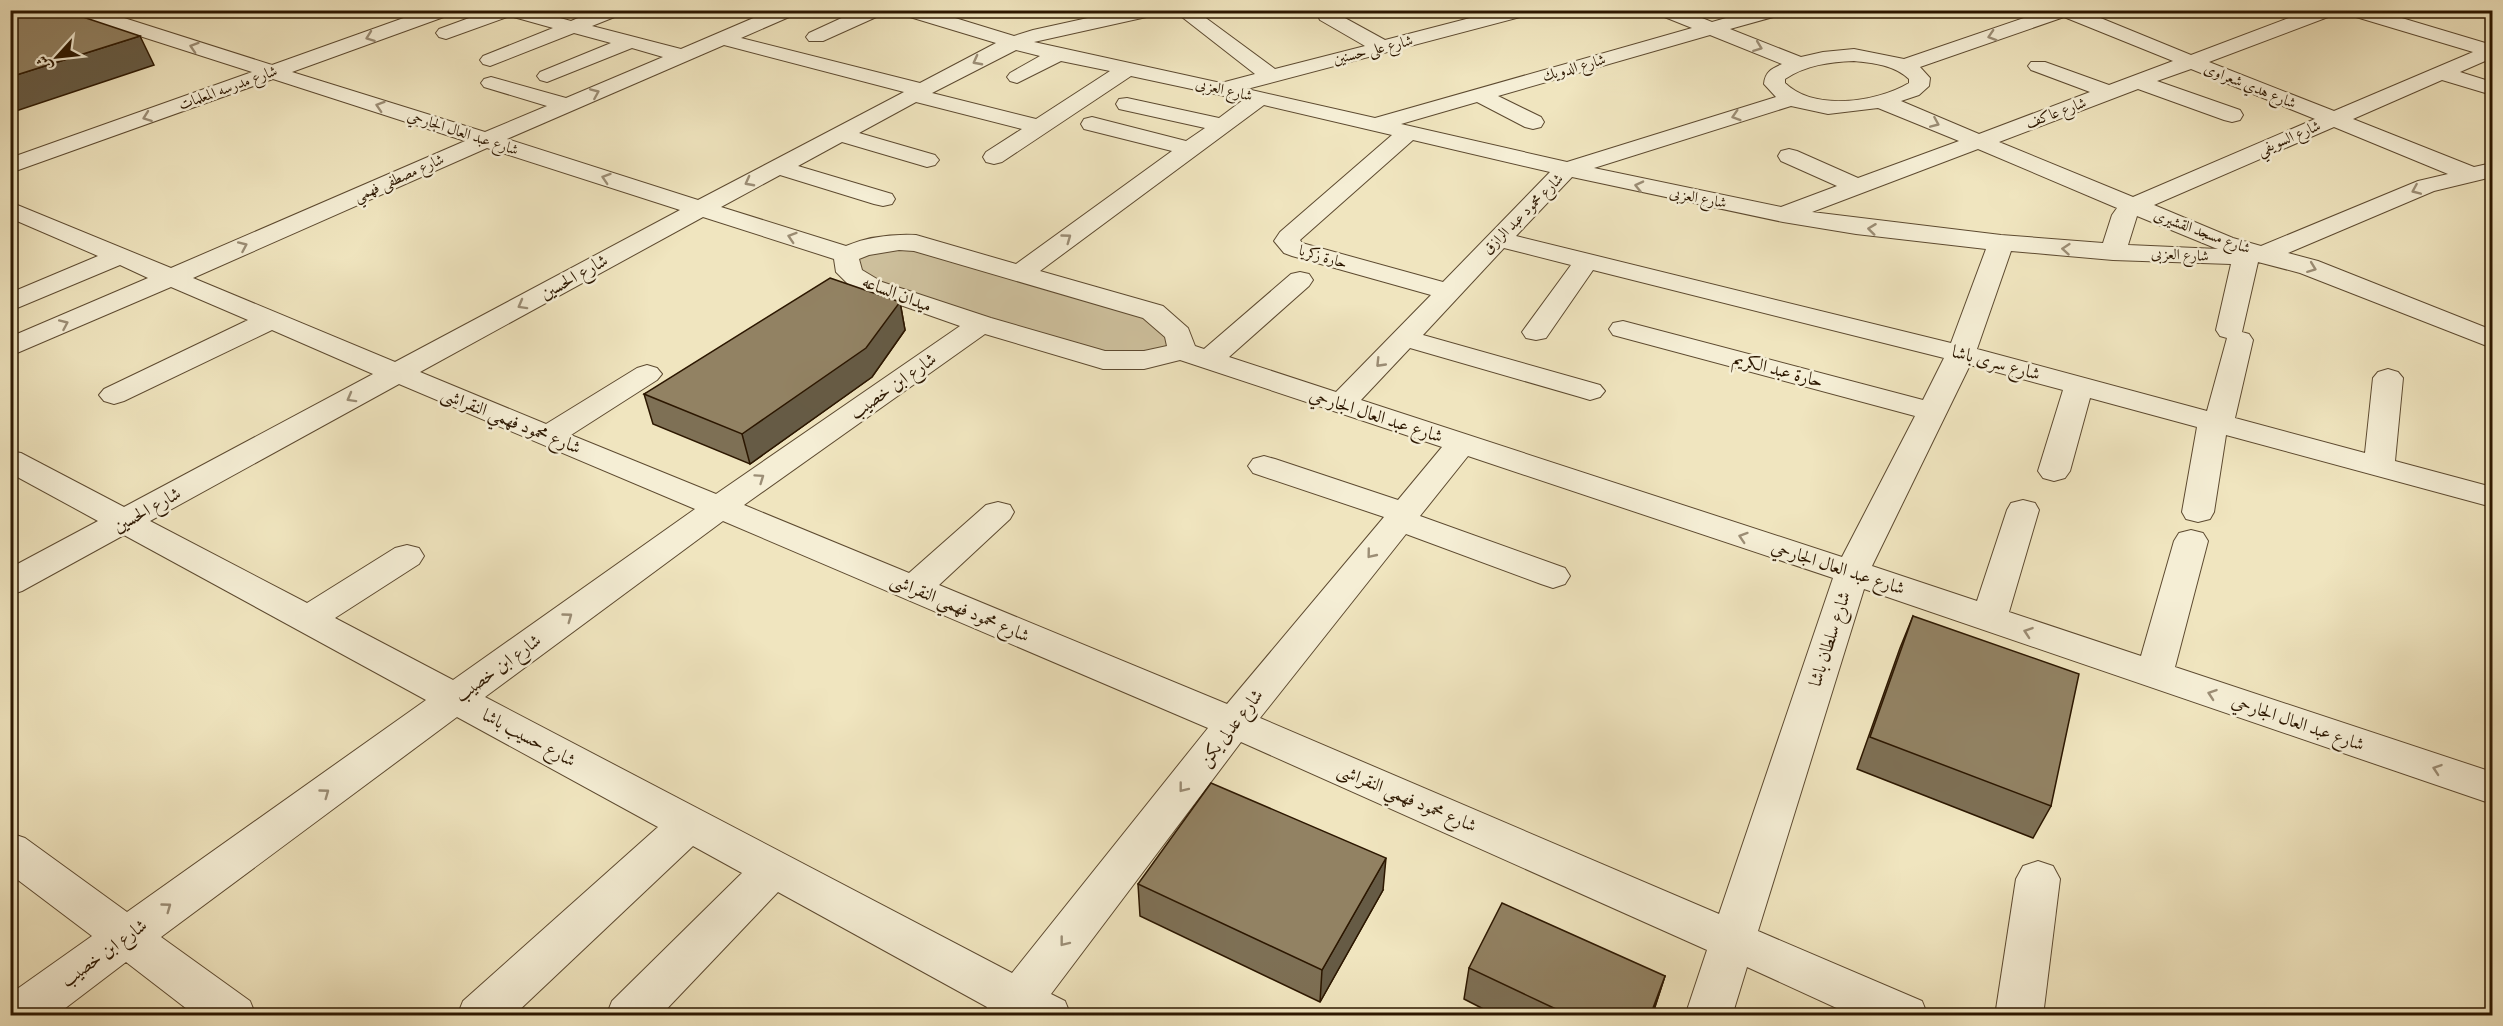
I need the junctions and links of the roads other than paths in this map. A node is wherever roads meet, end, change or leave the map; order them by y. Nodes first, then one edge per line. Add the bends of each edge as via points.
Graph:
1 (78, 10) edge
2 (445, 10) edge
3 (615, 10) edge
4 (876, 10) edge
5 (907, 10) edge
6 (973, 10) edge
7 (1153, 10) edge
8 (1182, 10) edge
9 (1525, 10) edge
10 (1664, 10) edge
11 (1777, 10) edge
12 (2329, 10) edge
13 (2353, 10) edge
14 (511, 11) edge
15 (781, 11) edge
16 (2065, 11) edge
17 (1487, 14) edge
18 (1327, 16) dead end
19 (55, 17) edge
20 (945, 22) junction
21 (573, 27) junction
22 (1711, 29) junction
23 (446, 33) dead end
24 (816, 37) dead end
25 (723, 39) junction
26 (630, 42) junction
27 (1012, 43) junction
28 (1382, 47) junction
29 (2492, 51) edge
30 (1058, 54) junction
31 (684, 56) junction
32 (490, 60) dead end
33 (2191, 62) junction
34 (1801, 64) junction
35 (1902, 66) junction
36 (2038, 66) dead end
37 (1127, 69) junction
38 (272, 72) junction
39 (2441, 73) junction
40 (547, 76) dead end
41 (1271, 76) junction
42 (1017, 77) dead end
43 (2139, 82) junction
44 (491, 83) dead end
45 (1222, 89) junction
46 (2493, 89) edge
47 (918, 93) junction
48 (2110, 93) junction
49 (1480, 95) junction
50 (1260, 98) junction
51 (1792, 99) junction
52 (1881, 101) junction
53 (1127, 104) dead end
54 (567, 105) junction
55 (2232, 115) dead end
56 (2333, 119) junction
57 (1533, 122) dead end
58 (1092, 124) dead end
59 (1222, 125) junction
60 (1372, 125) junction
61 (1041, 126) junction
62 (839, 134) junction
63 (1407, 134) junction
64 (486, 140) junction
65 (1979, 142) junction
66 (1190, 149) junction
67 (1789, 156) dead end
68 (994, 157) dead end
69 (927, 160) dead end
70 (10, 166) edge
71 (777, 167) junction
72 (1568, 169) junction
73 (2481, 172) edge
74 (1858, 187) junction
75 (883, 199) dead end
76 (2132, 206) junction
77 (701, 208) junction
78 (10, 209) edge
79 (1783, 215) junction
80 (1498, 239) junction
81 (2001, 243) junction
82 (2113, 252) junction
83 (847, 255) junction
84 (2255, 255) junction
85 (120, 256) junction
86 (1587, 261) junction
87 (1020, 273) junction
88 (171, 277) junction
89 (1300, 280) dead end
90 (1448, 291) junction
91 (10, 303) edge
92 (269, 321) junction
93 (981, 324) junction
94 (1623, 329) dead end
95 (1536, 332) dead end
96 (1404, 338) junction
97 (2493, 340) edge
98 (10, 348) edge
99 (1961, 354) junction
100 (1195, 355) junction
101 (396, 374) junction
102 (648, 374) dead end
103 (2388, 378) dead end
104 (2079, 385) junction
105 (1590, 391) dead end
106 (114, 395) dead end
107 (1341, 404) junction
108 (1932, 411) junction
109 (2216, 422) junction
110 (548, 436) junction
111 (1461, 444) junction
112 (10, 460) edge
113 (1264, 466) dead end
114 (2379, 466) junction
115 (2054, 471) dead end
116 (2493, 497) edge
117 (720, 507) junction
118 (2024, 510) dead end
119 (998, 512) dead end
120 (1402, 517) junction
121 (126, 522) junction
122 (407, 556) dead end
123 (1852, 572) junction
124 (1553, 576) dead end
125 (10, 583) edge
126 (914, 588) junction
127 (308, 619) junction
128 (1989, 619) junction
129 (2154, 674) junction
130 (456, 698) junction
131 (1234, 723) junction
132 (2493, 788) edge
133 (689, 824) junction
134 (10, 850) edge
135 (773, 869) junction
136 (2038, 879) dead end
137 (128, 935) junction
138 (1731, 940) junction
139 (1024, 1010) edge
140 (18, 1016) edge
141 (233, 1016) edge
142 (480, 1016) edge
143 (629, 1016) edge
144 (1707, 1016) edge
145 (1905, 1016) edge
146 (2019, 1016) edge

1 - 19 street
38 -> 1 street, شارع عبد العال الجارحي
2 -> 38 street, شارع مدرسه المعلمات
3 - 21 street
4 - 24 street
5 - 20 street, شارع العزبى
6 - 20 street
7 - 27 street, شارع الحسين
8 - 41 street
9 - 17 street, شارع على حسنين
10 - 22 street
11 - 22 street, شارع الدويك
12 - 33 street, شارع عاكف
13 - 29 street
14 - 21 street
14 - 23 street
15 - 25 street, شارع مصطفى فهمي
16 - 33 street, شارع هدي شعراوى
16 -> 35 street
17 - 28 street, شارع على حسنين
18 - 28 street
20 - 27 street, شارع العزبى
21 - 26 street
21 - 32 street
22 -> 34 street
22 - 49 street, شارع الدويك
25 - 31 street, شارع مصطفى فهمي
25 - 47 street
26 - 31 street
26 - 40 street
27 - 30 street, شارع العزبى
27 -> 47 street, شارع الحسين
28 - 41 street, شارع على حسنين
29 - 39 street, شارع السويفي
30 - 37 street, شارع العزبى
30 - 42 street
54 -> 31 street, شارع مصطفى فهمي
33 - 43 street, شارع عاكف
33 - 56 street, شارع هدي شعراوى
34 - 35 street via 1854,55
34 - 51 street via 1775,76 1774,84
35 - 52 street via 1916,73 1919,86
36 - 48 street
37 - 45 street, شارع العزبى
37 - 61 street
64 -> 38 street, شارع عبد العال الجارحي
38 -> 70 street, شارع مدرسه المعلمات
39 - 46 street
39 - 56 street, شارع السويفي
41 - 45 street, شارع على حسنين
43 - 48 street, شارع عاكف
43 - 55 street
44 - 54 street
45 - 50 street, شارع العزبى
47 - 61 street
47 - 62 street, شارع الحسين
48 - 65 street, شارع عاكف
49 - 57 street
49 - 60 street, شارع الدويك
50 - 59 street
50 - 60 street, شارع العزبى
51 - 52 street via 1836,107
51 -> 72 street, شارع محمود عبد الرازق
52 -> 65 street, شارع مسجد القشيرى
53 - 59 street
54 - 64 street, شارع مصطفى فهمي
56 - 73 street, شارع هدي شعراوى
56 - 76 street, شارع السويفي
58 - 66 street
59 - 66 street
60 - 63 street, شارع العزبى
61 - 68 street
62 - 69 street
62 - 71 street, شارع الحسين
63 - 72 street, شارع العزبى
63 - 90 street, حارة زكريا via 1289,237 1288,245
77 -> 64 street, شارع عبد العال الجارحي
88 -> 64 street, شارع مصطفى فهمي
65 - 74 street, شارع عاكف
65 - 76 street, شارع مسجد القشيرى
87 -> 66 street
67 - 74 street
71 - 75 street
71 -> 77 street, شارع الحسين
79 -> 72 street, شارع العزبى
72 - 80 street, شارع محمود عبد الرازق
73 -> 84 street, شارع العزبى via 2426,186
74 - 79 street, شارع عاكف
76 - 82 street via 2124,215
76 - 84 street, شارع مسجد القشيرى
83 -> 77 street, شارع عبد العال الجارحي
77 -> 101 street, شارع الحسين
78 - 85 street, شارع محمود فهمي النقراشى
81 -> 79 street, شارع العزبى
80 - 86 street, شارع سرى باشا
80 - 90 street, شارع محمود عبد الرازق
82 -> 81 street, شارع العزبى
81 - 99 street, شارع سلطان باشا
82 - 84 street, شارع العزبى
83 - 87 street, ميدان الساعه via 880,244 916,243
83 - 93 street, ميدان الساعه via 848,270 861,284
84 -> 97 street, شارع مسجد القشيرى via 2309,267
84 - 109 street
85 - 88 street, شارع محمود فهمي النقراشى
85 - 91 street
86 - 95 street
86 - 99 street, شارع سرى باشا
87 - 100 street, ميدان الساعه via 1153,312 1172,326
88 - 92 street, شارع محمود فهمي النقراشى
98 -> 88 street, شارع مصطفى فهمي
89 - 100 street
90 - 96 street, شارع محمود عبد الرازق
92 - 101 street, شارع محمود فهمي النقراشى
92 - 106 street
93 - 100 street, ميدان الساعه via 1103,360
117 -> 93 street, شارع ابن خصيب
94 - 108 street, حارة عبد الكريم
96 - 105 street
96 -> 107 street, شارع محمود عبد الرازق
99 - 104 street, شارع سرى باشا
99 - 108 street, شارع سلطان باشا
100 - 107 street, شارع عبد العال الجارحي
101 - 110 street, شارع محمود فهمي النقراشى
101 -> 121 street, شارع الحسين
102 - 110 street
103 - 114 street
104 - 109 street, شارع سرى باشا
104 - 115 street
107 - 111 street, شارع عبد العال الجارحي
108 - 123 street, شارع سلطان باشا
109 - 114 street, شارع سرى باشا
109 - 129 street via 2194,527
110 - 117 street, شارع محمود فهمي النقراشى
111 - 120 street, شارع عدلى يكن
123 -> 111 street, شارع عبد العال الجارحي
112 - 121 street, شارع حسيب باشا
113 - 120 street
114 - 116 street, شارع سرى باشا
117 - 126 street, شارع محمود فهمي النقراشى
130 -> 117 street, شارع ابن خصيب
118 - 128 street
119 - 126 street
120 - 124 street
120 -> 131 street, شارع عدلى يكن
121 - 125 street, شارع الحسين
121 - 127 street, شارع حسيب باشا
122 - 127 street
123 - 128 street, شارع عبد العال الجارحي
123 - 138 street, شارع سلطان باشا
126 - 131 street, شارع محمود فهمي النقراشى
127 - 130 street, شارع حسيب باشا
129 -> 128 street, شارع عبد العال الجارحي
132 -> 129 street, شارع عبد العال الجارحي
130 - 133 street, شارع حسيب باشا
137 -> 130 street, شارع ابن خصيب
131 - 138 street, شارع محمود فهمي النقراشى
131 -> 139 street, شارع عدلى يكن
133 - 135 street, شارع حسيب باشا
133 - 142 street
134 - 137 street
135 - 139 street, شارع حسيب باشا
135 - 143 street
136 - 146 street
137 - 140 street, شارع ابن خصيب
137 - 141 street
138 - 144 street, شارع سلطان باشا
138 - 145 street, شارع محمود فهمي النقراشى

